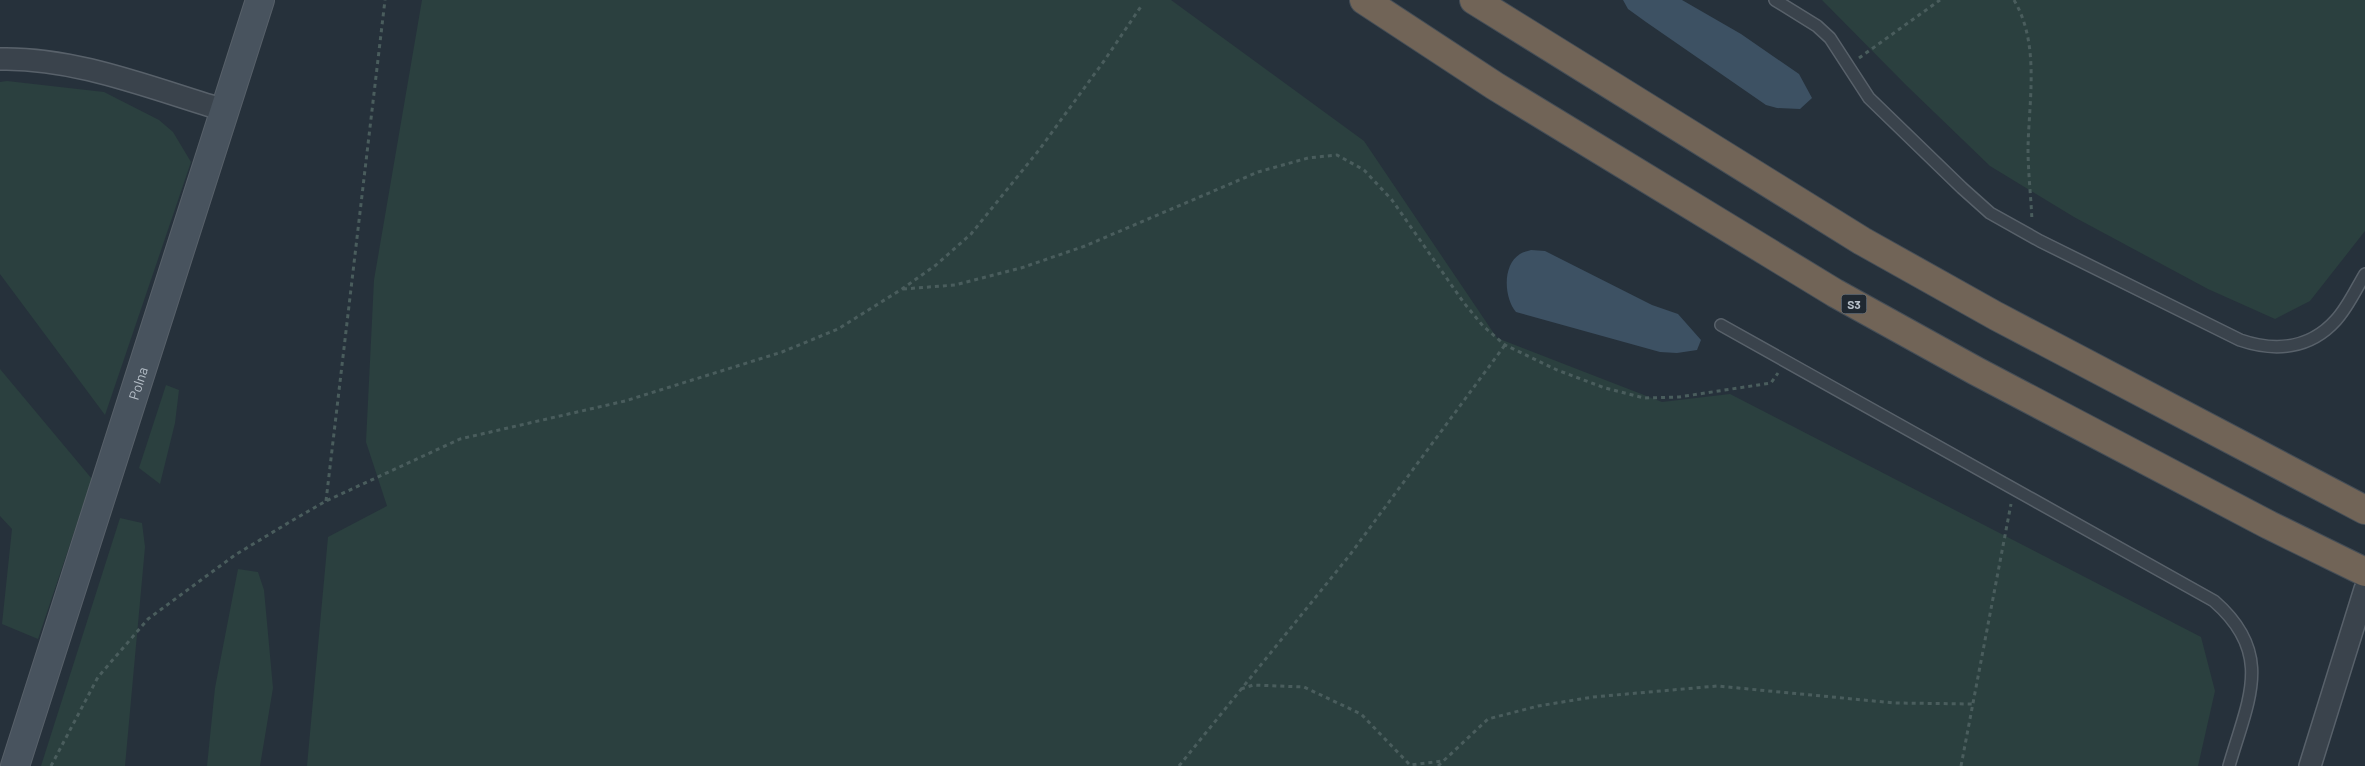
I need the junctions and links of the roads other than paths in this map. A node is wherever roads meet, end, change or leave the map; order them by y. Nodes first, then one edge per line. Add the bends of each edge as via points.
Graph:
1 (260, 0) edge
2 (1364, 0) edge
3 (1474, 0) edge
4 (1775, 0) edge
5 (0, 59) edge
6 (224, 110) junction
7 (2365, 274) edge
8 (1721, 325) dead end
9 (2365, 510) edge
10 (2365, 572) edge
11 (2365, 588) edge
12 (15, 766) edge
13 (2229, 766) edge
14 (2310, 766) edge

1 - 6 street, Polna
2 - 10 highway, S3 via 1495,86 1835,293 1976,371
3 - 9 highway via 1862,241 2004,321
4 - 7 lane via 1830,38 1869,98 1990,213 2240,340 2259,347 2279,348 2298,345 2319,335 2336,320
5 - 6 street via 76,66
6 - 12 street, Polna
8 - 13 lane via 2214,601 2238,625 2252,662 2253,684
11 - 14 street

